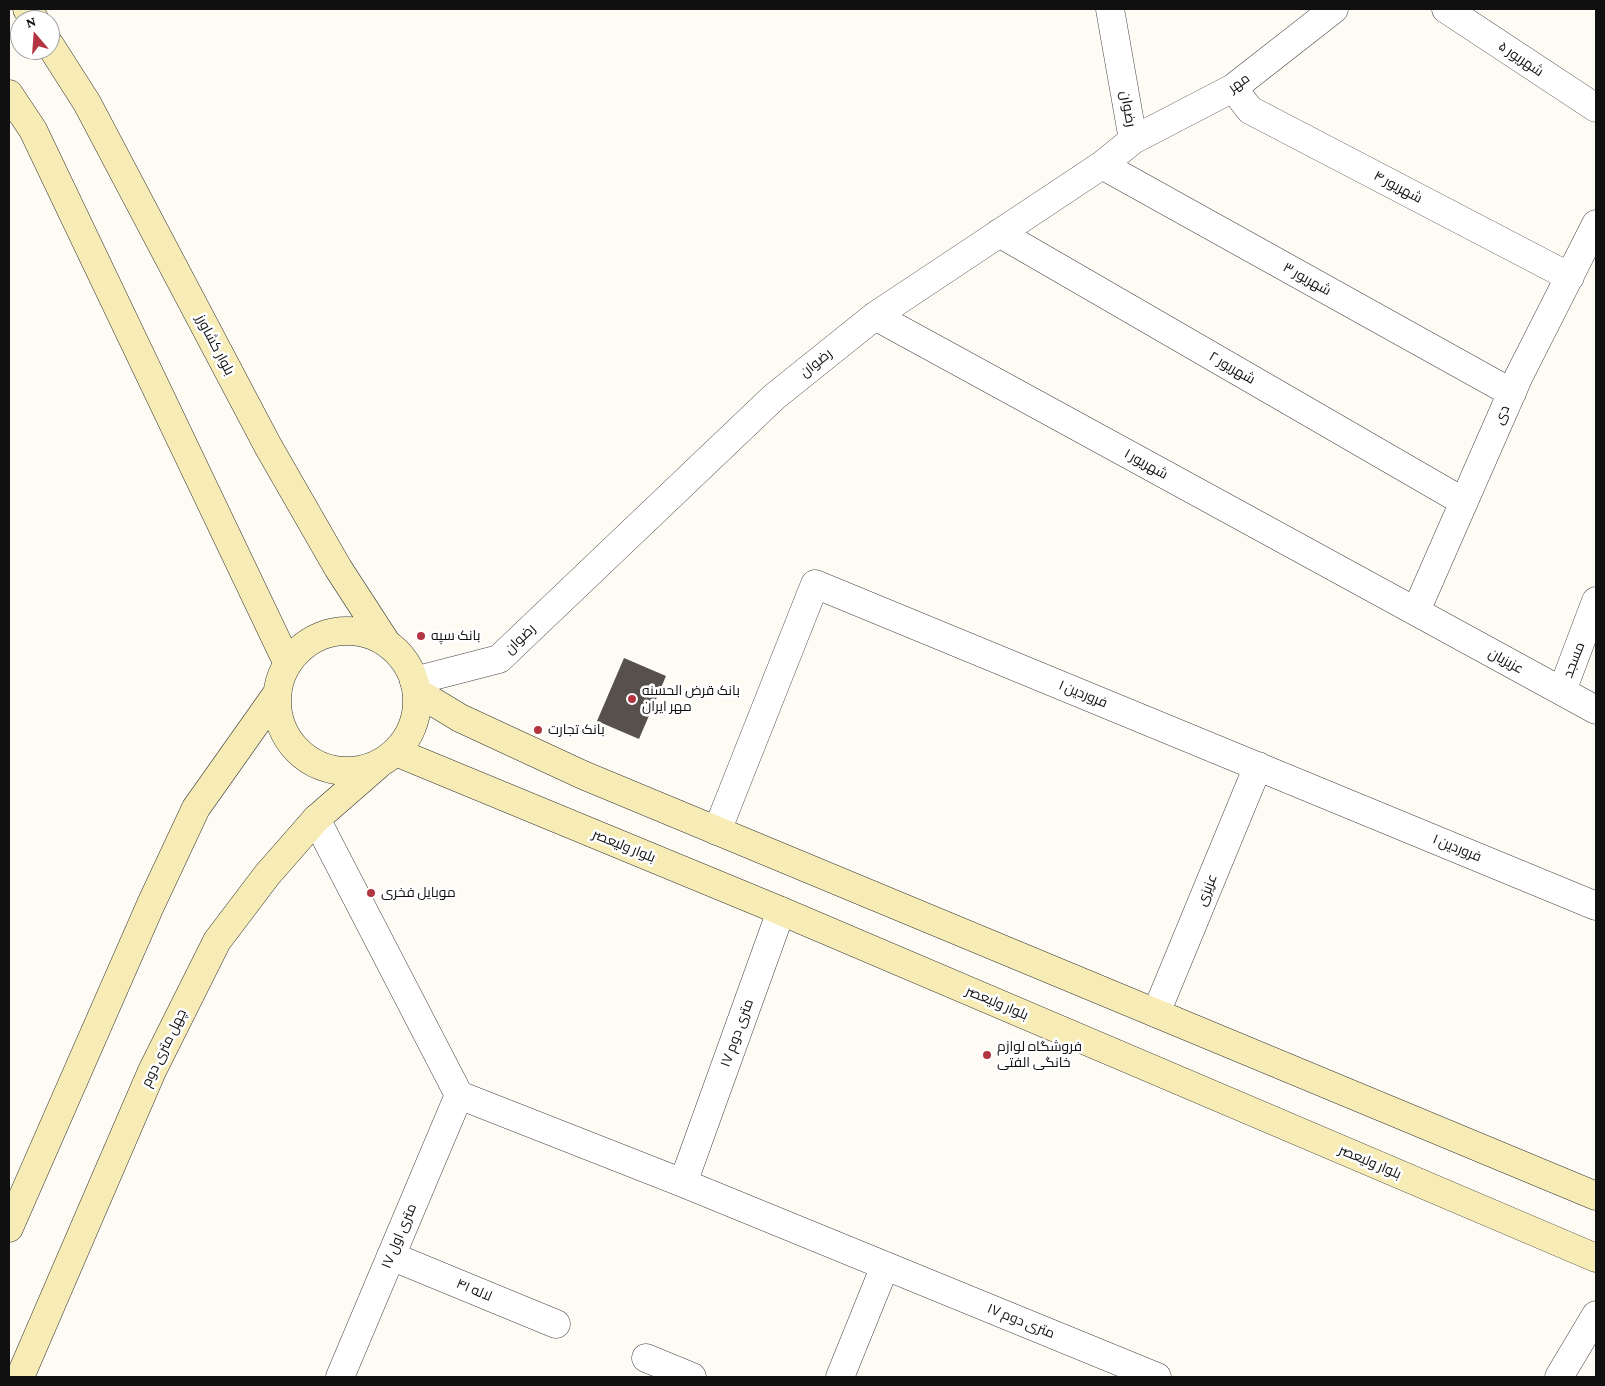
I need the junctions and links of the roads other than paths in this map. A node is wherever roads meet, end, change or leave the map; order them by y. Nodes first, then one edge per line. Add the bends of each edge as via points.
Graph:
1 (1110, 9) edge
2 (1334, 9) edge
3 (1446, 9) edge
4 (60, 60) edge
5 (1233, 88) junction
6 (9, 94) edge
7 (1596, 108) edge
8 (1133, 140) junction
9 (1102, 165) junction
10 (1596, 224) edge
11 (999, 233) junction
12 (1570, 277) junction
13 (875, 316) junction
14 (1512, 393) junction
15 (1464, 502) junction
16 (1596, 601) edge
17 (1416, 611) junction
18 (386, 642) junction
19 (287, 662) junction
20 (416, 686) junction
21 (1562, 691) junction
22 (276, 695) junction
23 (1596, 710) edge
24 (387, 758) junction
25 (1258, 766) junction
26 (316, 819) junction
27 (717, 831) junction
28 (1596, 906) edge
29 (781, 911) junction
30 (1156, 1013) junction
31 (459, 1095) junction
32 (683, 1182) junction
33 (1596, 1196) edge
34 (9, 1228) edge
35 (391, 1256) junction
36 (1596, 1258) edge
37 (885, 1266) junction
38 (1596, 1315) edge
39 (556, 1324) dead end
40 (646, 1358) dead end
41 (345, 1376) edge
42 (20, 1377) edge
43 (692, 1377) edge
44 (840, 1377) edge
45 (1157, 1377) edge
46 (1559, 1377) edge

1 - 8 street, رضوان
2 - 5 street, مهر
3 - 7 street, شهریور ۵
4 - 18 main road, بلوار کشاورز via 87,103 268,446 338,568
5 - 8 street, مهر
5 - 12 street, شهریور ۴ via 1250,110
6 - 19 main road via 32,130
8 - 9 street, رضوان
9 - 11 street, رضوان
9 - 14 street, شهریور ۳
10 - 12 street, دی
11 - 13 street, رضوان
11 - 15 street, شهریور ۲
12 - 14 street, دی
13 - 17 street, شهریور ۱
13 - 20 street, رضوان via 774,397 499,658
14 - 15 street, دی
15 - 17 street, دی
16 - 21 street, مسجد
17 - 21 street, عزیزیان
18 - 19 main road via 360,632 333,632 307,642
18 - 20 main road via 401,656
19 - 22 main road via 279,678
20 - 24 main road via 417,714 410,735
20 - 27 main road via 460,718 574,771
21 - 23 street, عزیزیان
22 - 24 main road via 279,724 294,750 319,767 349,772
22 - 34 main road via 196,808
24 - 26 main road, چهل متری دوم
24 - 29 main road, بلوار ولیعصر
25 - 27 street, فروردین ۱ via 815,584
25 - 28 street, فروردین ۱
25 - 30 street, عزیزی
26 - 31 street
26 - 42 main road, چهل متری دوم via 267,875 217,941 152,1071
27 - 30 main road
29 - 32 street, ۱۷ متری دوم
29 - 36 main road, بلوار ولیعصر
30 - 33 main road
31 - 32 street, ۱۷ متری دوم
31 - 35 street, ۱۷ متری اول
32 - 37 street, ۱۷ متری دوم
35 - 39 street, لاله ۴۱
35 - 41 street, ۱۷ متری اول
37 - 44 street
37 - 45 street, ۱۷ متری دوم
38 - 46 street
40 - 43 street

